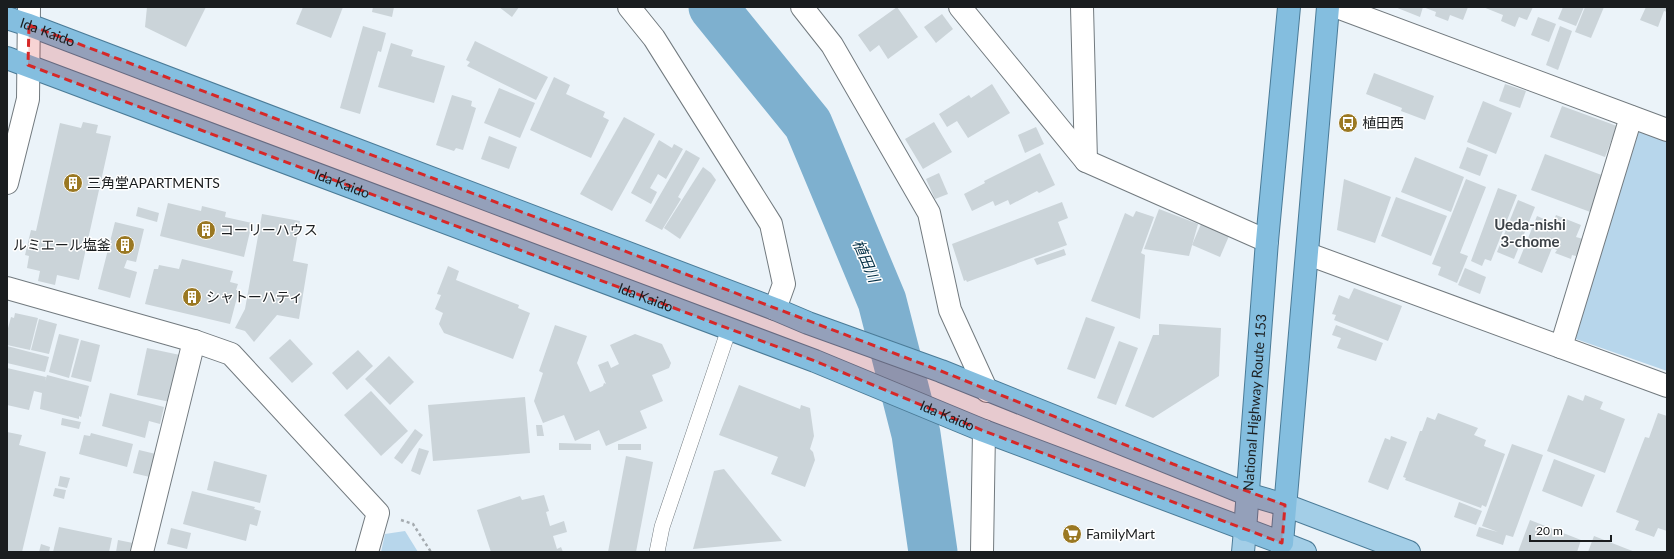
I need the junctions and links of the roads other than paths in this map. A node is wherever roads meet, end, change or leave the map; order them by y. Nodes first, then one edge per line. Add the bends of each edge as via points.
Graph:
1 (629, 7) edge
2 (802, 7) edge
3 (960, 7) edge
4 (1082, 7) edge
5 (1290, 7) edge
6 (1328, 7) edge
7 (1337, 7) edge
8 (29, 16) edge
9 (7, 18) edge
10 (7, 58) edge
11 (28, 66) junction
12 (1632, 117) junction
13 (1667, 130) edge
14 (1086, 161) junction
15 (7, 183) edge
16 (1267, 241) junction
17 (1308, 254) junction
18 (7, 288) edge
19 (775, 309) junction
20 (728, 329) junction
21 (194, 341) junction
22 (1561, 347) junction
23 (941, 371) joint
24 (1667, 386) edge
25 (987, 391) junction
26 (984, 431) junction
27 (1247, 494) junction
28 (1285, 505) junction
29 (1245, 530) junction
30 (1282, 548) edge
31 (142, 552) edge
32 (367, 552) edge
33 (657, 552) edge
34 (982, 552) edge
35 (1244, 552) edge
36 (1305, 552) edge
37 (1409, 552) edge

1 - 19 street via 654,38 771,224 784,284
2 - 25 street via 832,45 928,214 950,310
3 - 14 street
4 - 14 street
5 - 16 highway, National Highway Route 153
6 - 17 highway
7 - 12 street
8 - 9 highway, Ida Kaido
8 - 11 street
8 - 19 highway, Ida Kaido
10 - 11 highway, Ida Kaido
11 - 15 street via 28,99
11 - 20 highway, Ida Kaido
12 - 13 street
12 - 22 street
14 - 16 street
16 - 27 highway, National Highway Route 153
17 - 22 street
17 - 28 highway
18 - 21 street
19 - 23 highway, Ida Kaido
20 - 26 highway, Ida Kaido via 815,361
20 - 33 lane via 662,527
21 - 31 street
21 - 32 street via 231,354 378,512
22 - 24 street
23 - 25 highway, National Highway Route 153
25 - 27 highway, National Highway Route 153
26 - 29 highway, Ida Kaido
26 - 34 street
27 - 28 highway
27 - 29 highway
28 - 30 highway
28 - 37 main road
29 - 30 highway, Ida Kaido
29 - 35 main road
30 - 36 main road

